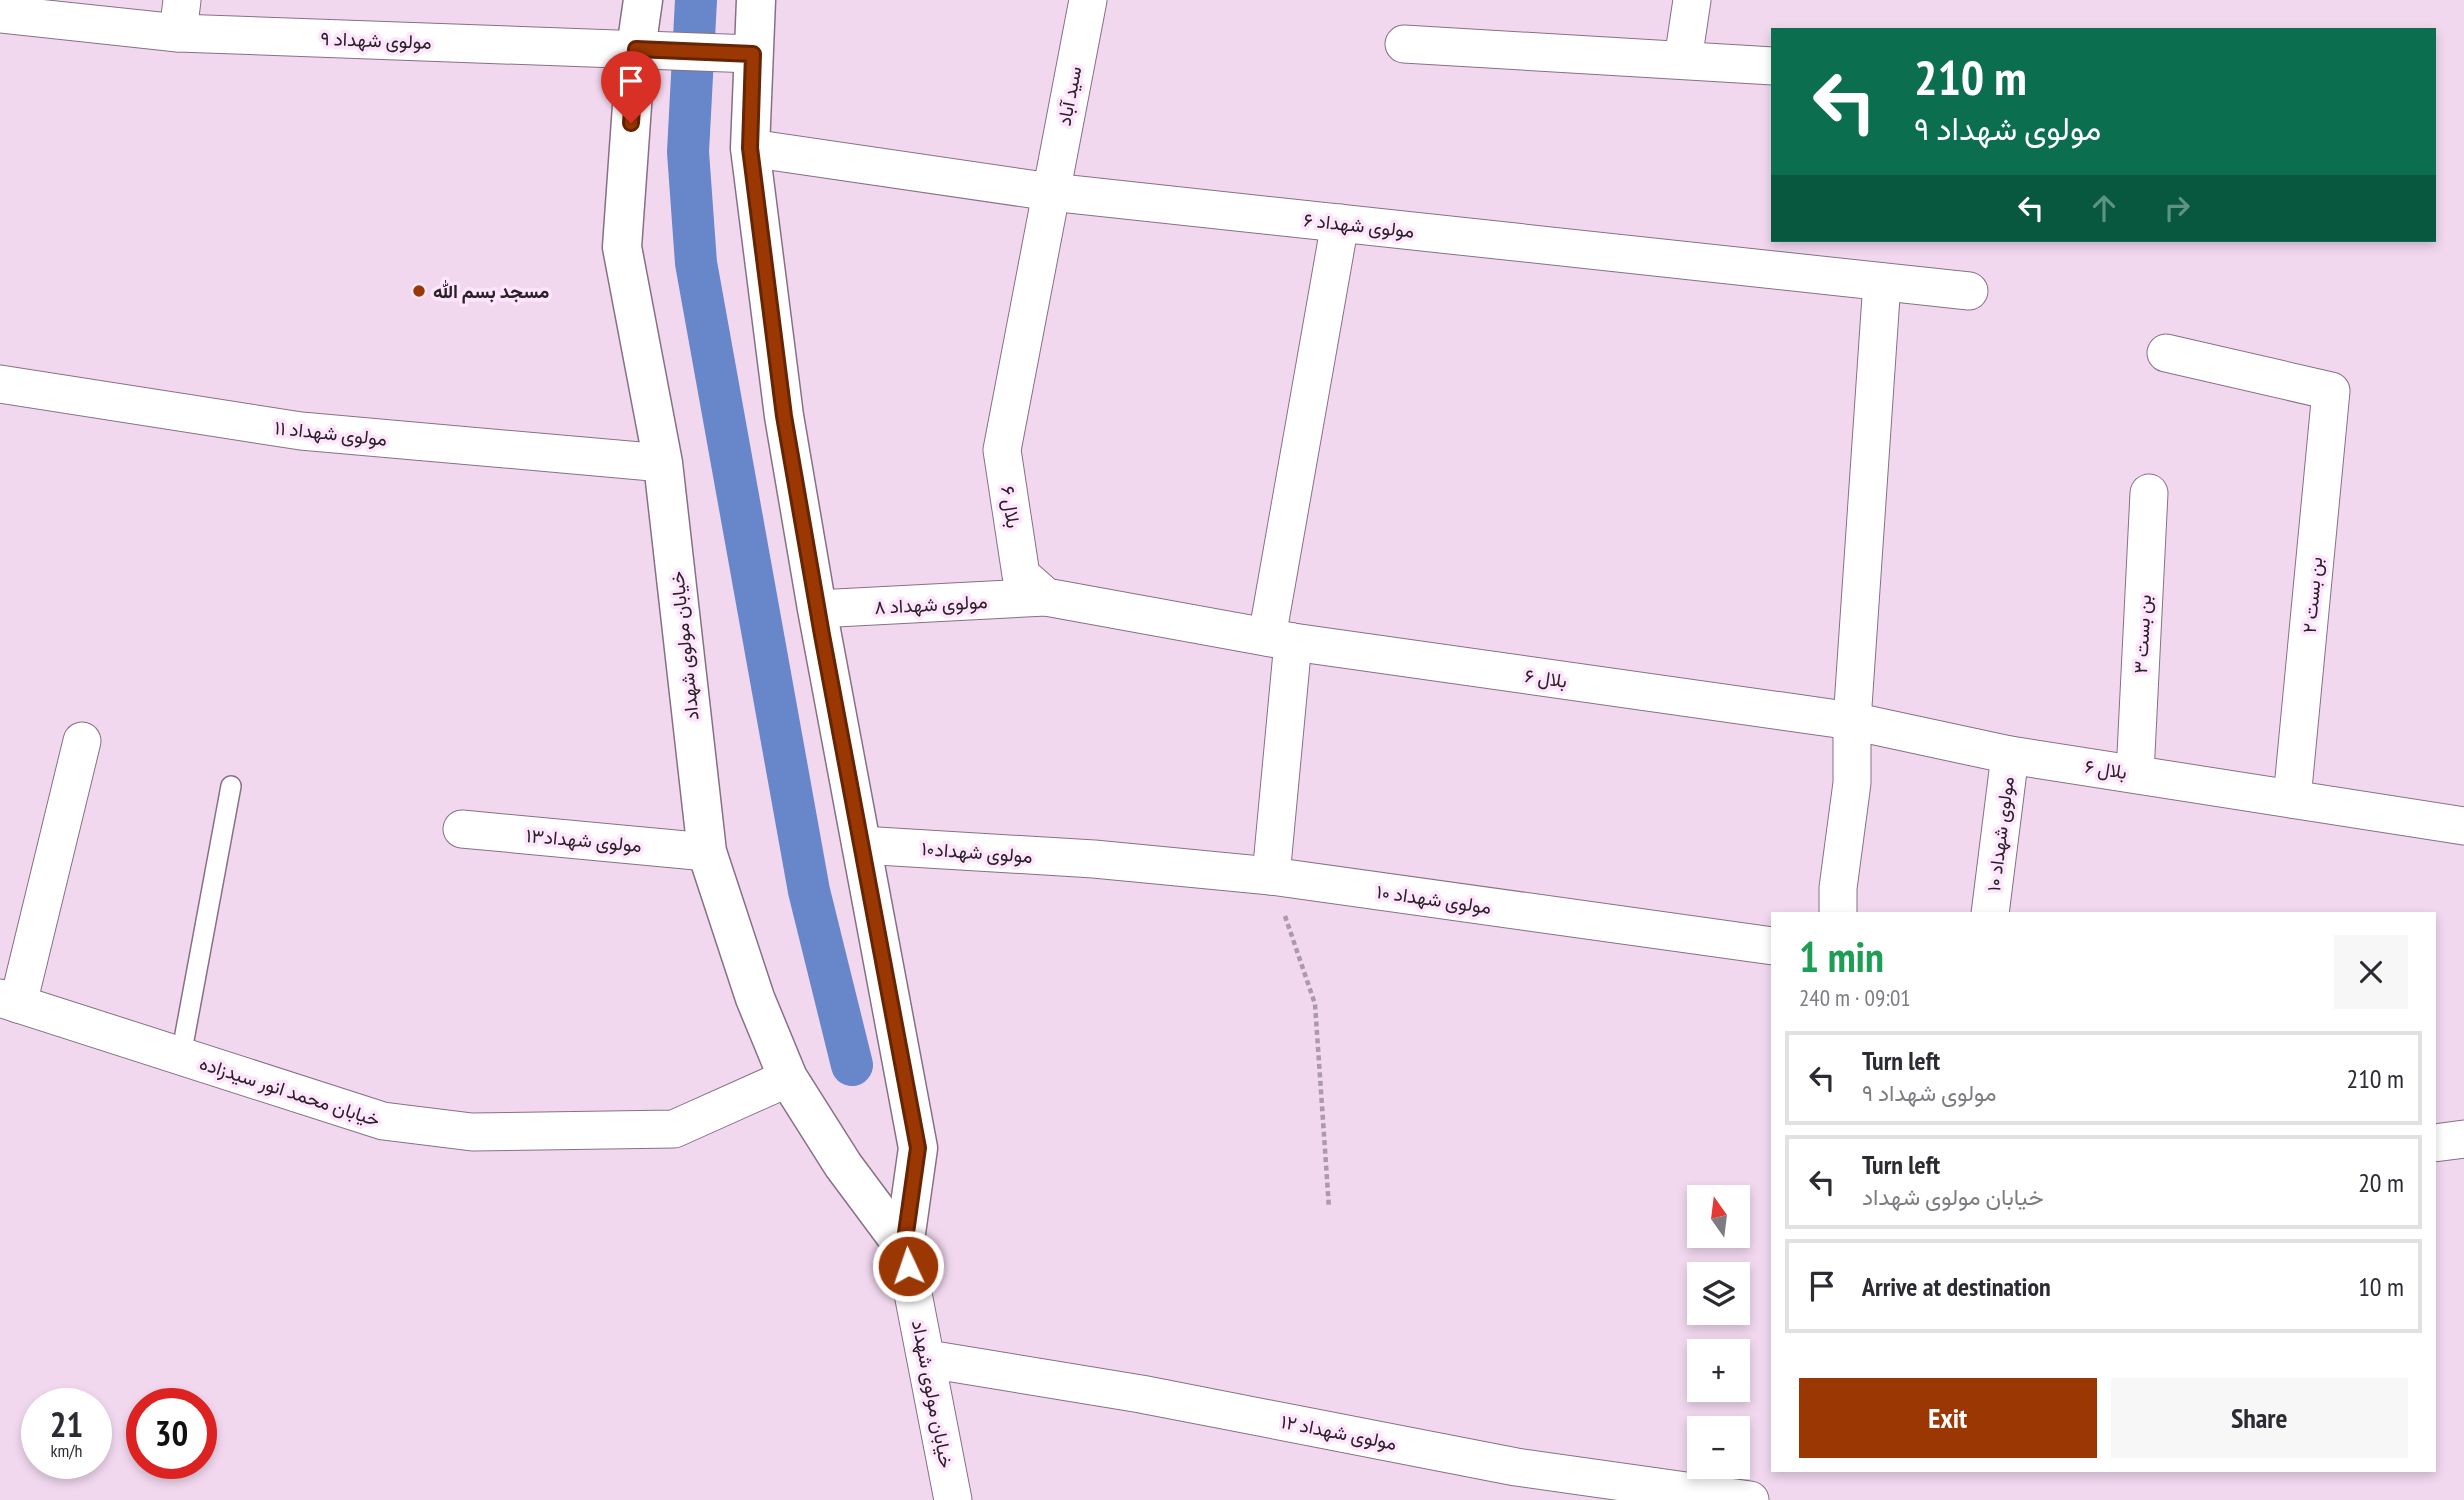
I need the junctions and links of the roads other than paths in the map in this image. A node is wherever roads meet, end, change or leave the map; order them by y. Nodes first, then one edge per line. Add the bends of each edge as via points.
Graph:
1 (643, 0) edge
2 (757, 0) edge
3 (1088, 0) edge
4 (1692, 0) edge
5 (0, 14) edge
6 (180, 16) edge
7 (1404, 44) dead end
8 (636, 49) junction
9 (753, 54) junction
10 (1683, 61) junction
11 (1771, 66) edge
12 (750, 148) junction
13 (1051, 192) junction
14 (1340, 223) junction
15 (1882, 282) junction
16 (1969, 291) dead end
17 (2166, 353) dead end
18 (0, 384) edge
19 (663, 463) junction
20 (2150, 493) dead end
21 (1046, 597) junction
22 (817, 609) junction
23 (1280, 640) junction
24 (1852, 721) junction
25 (82, 741) dead end
26 (2010, 755) junction
27 (2135, 774) junction
28 (231, 786) dead end
29 (2292, 799) junction
30 (2464, 826) edge
31 (462, 829) dead end
32 (861, 845) junction
33 (707, 852) junction
34 (1094, 859) joint
35 (1271, 876) junction
36 (1838, 912) edge
37 (1990, 912) edge
38 (1771, 946) edge
39 (9, 1001) edge
40 (181, 1056) junction
41 (788, 1078) junction
42 (2464, 1139) edge
43 (2436, 1143) edge
44 (904, 1247) junction
45 (928, 1359) junction
46 (953, 1500) edge
47 (1750, 1500) edge

1 - 8 street, خیابان مولوی شهداد
2 - 9 street, خیابان مولوی شهداد
3 - 13 street, سید آباد
4 - 10 street
5 - 6 street, مولوی شهداد ۹
6 - 8 street, مولوی شهداد ۹
7 - 10 street
8 - 9 street, مولوی شهداد ۹
8 - 19 street, خیابان مولوی شهداد via 622,247
9 - 12 street, خیابان مولوی شهداد
10 - 11 street
12 - 13 street, مولوی شهداد ۶
12 - 22 street, خیابان مولوی شهداد via 784,416
13 - 14 street, مولوی شهداد ۶
13 - 21 street, بلال ۶ via 1002,450 1021,575
14 - 15 street, مولوی شهداد ۶
14 - 23 street
15 - 16 street, مولوی شهداد ۶
15 - 24 street
17 - 29 street, بن بست ۲ via 2331,391
18 - 19 street, مولوی شهداد ۱۱ via 301,431
19 - 33 street, خیابان مولوی شهداد
20 - 27 street, بن بست ۳
21 - 22 street, مولوی شهداد ۸
21 - 23 street, بلال ۶
22 - 32 street, خیابان مولوی شهداد
23 - 24 street, بلال ۶
23 - 35 street
24 - 26 street, بلال ۶
24 - 36 street via 1852,783
25 - 39 street
26 - 27 street, بلال ۶
26 - 37 street, مولوی شهداد ۱۰
27 - 29 street, بلال ۶
28 - 40 lane
29 - 30 street, بلال ۶
31 - 33 street, مولوی شهداد۱۳
32 - 34 street, مولوی شهداد۱۰
32 - 44 street, خیابان مولوی شهداد via 918,1148
33 - 41 street, خیابان مولوی شهداد via 755,998
34 - 35 street, مولوی شهداد ۱۰
35 - 38 street, مولوی شهداد ۱۰
39 - 40 street, خیابان محمد انور سیدزاده
40 - 41 street, خیابان محمد انور سیدزاده via 383,1121 472,1132 674,1129
41 - 44 street, خیابان مولوی شهداد via 843,1166
42 - 43 street
44 - 45 street, خیابان مولوی شهداد
45 - 46 street, خیابان مولوی شهداد
45 - 47 street, مولوی شهداد ۱۲ via 1141,1394 1516,1467

